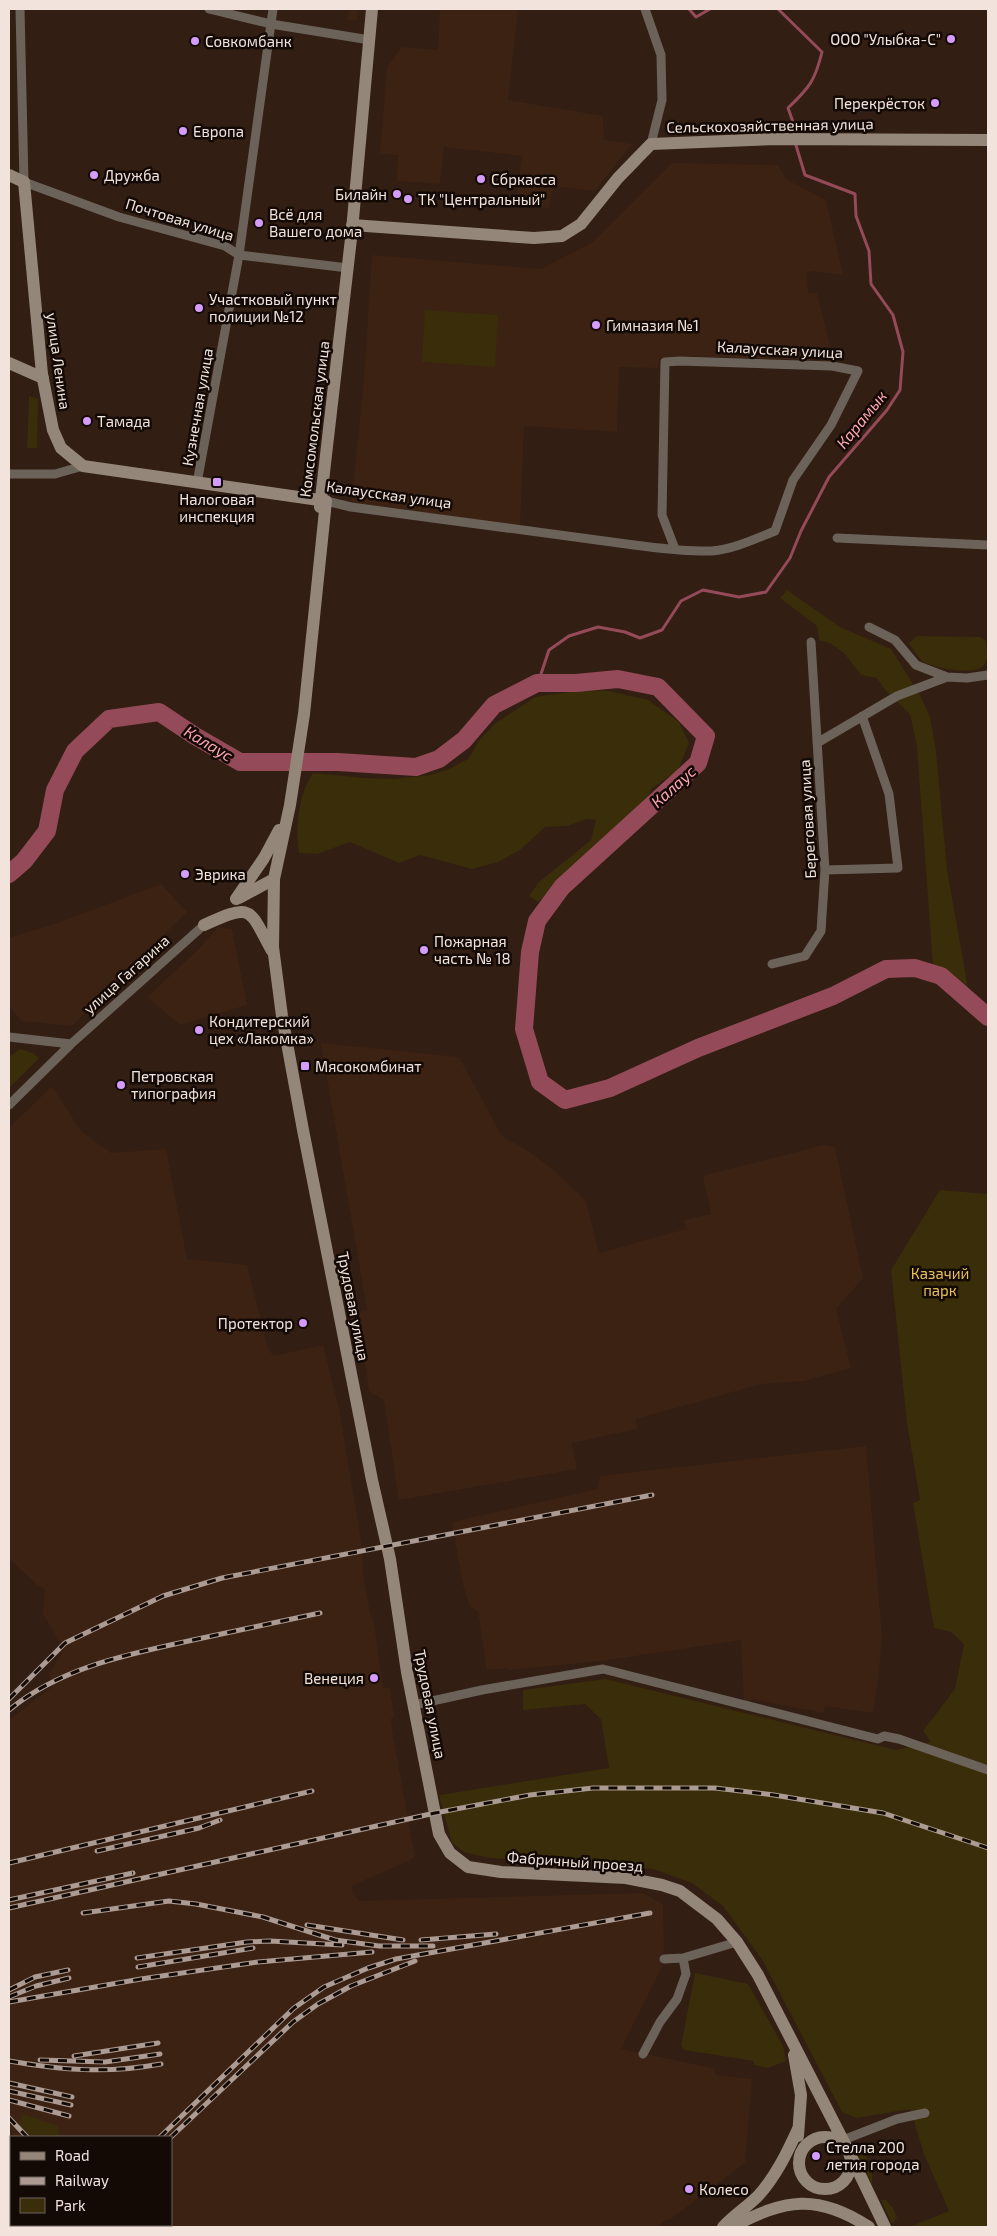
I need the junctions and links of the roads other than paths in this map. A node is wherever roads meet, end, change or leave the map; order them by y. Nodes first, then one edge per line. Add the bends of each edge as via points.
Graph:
1 (20, 9) edge
2 (209, 9) edge
3 (273, 9) edge
4 (372, 9) edge
5 (645, 9) edge
6 (271, 24) junction
7 (370, 40) junction
8 (988, 140) edge
9 (652, 144) junction
10 (9, 175) edge
11 (24, 182) junction
12 (352, 225) junction
13 (239, 255) junction
14 (348, 268) junction
15 (9, 362) edge
16 (43, 378) junction
17 (83, 466) junction
18 (9, 474) edge
19 (197, 483) junction
20 (324, 502) junction
21 (837, 538) dead end
22 (988, 545) edge
23 (676, 549) junction
24 (869, 627) dead end
25 (811, 642) dead end
26 (988, 675) edge
27 (947, 677) junction
28 (862, 716) junction
29 (817, 743) junction
30 (290, 804) junction
31 (825, 870) junction
32 (274, 879) junction
33 (236, 899) junction
34 (204, 925) junction
35 (274, 954) junction
36 (772, 964) dead end
37 (9, 1038) edge
38 (71, 1044) junction
39 (9, 1105) edge
40 (414, 1705) junction
41 (988, 1770) edge
42 (435, 1813) joint
43 (737, 1942) junction
44 (683, 1958) junction
45 (664, 1959) dead end
46 (790, 2037) junction
47 (643, 2054) dead end
48 (925, 2114) dead end
49 (798, 2129) junction
50 (843, 2140) junction
51 (850, 2152) junction
52 (799, 2158) junction
53 (823, 2190) junction
54 (794, 2204) junction
55 (844, 2213) junction
56 (723, 2227) edge
57 (732, 2227) edge
58 (869, 2227) edge
59 (885, 2227) edge

1 - 11 street, улица Ленина
2 - 6 street
3 - 6 street, Кузнечная улица
4 - 7 main road, Комсомольская улица
5 - 9 street via 661,55 662,100
6 - 7 street
6 - 13 street, Кузнечная улица
7 - 12 main road, Комсомольская улица
8 - 9 main road, Сельскохозяйственная улица via 820,138
9 - 12 main road, Сельскохозяйственная улица via 618,178 581,224 562,236 534,238
10 - 11 main road, Почтовая улица
11 - 13 street, Почтовая улица via 119,217 225,246
11 - 16 main road, улица Ленина
12 - 14 main road, Комсомольская улица
13 - 14 street, Почтовая улица
13 - 19 street, Кузнечная улица
14 - 20 main road, Комсомольская улица
15 - 16 main road
16 - 17 main road, улица Ленина via 53,430 61,448
17 - 18 street, Калаусская улица via 55,474
17 - 19 main road, Калаусская улица
19 - 20 main road, Калаусская улица
20 - 23 street, Калаусская улица
20 - 30 main road, Комсомольская улица via 307,635 304,714
21 - 22 street
23 - 23 street, Калаусская улица via 662,515 665,362 832,366 858,371 830,425 793,480 775,531 745,543 712,550
24 - 27 street via 895,640 916,665
25 - 29 street, Береговая улица
26 - 27 street
27 - 28 street via 897,696
28 - 29 street
28 - 31 street via 889,794 898,868
29 - 31 street, Береговая улица
30 - 32 main road, Трудовая улица
30 - 33 main road via 274,841
31 - 36 street, Береговая улица via 821,932 805,956
32 - 33 main road, улица Гагарина
32 - 35 main road, Трудовая улица
33 - 34 main road, улица Гагарина
34 - 35 main road via 227,914 243,911 255,917
34 - 38 street, улица Гагарина
35 - 40 main road, Трудовая улица via 303,1130 390,1559
37 - 38 street
38 - 39 street, улица Гагарина
40 - 41 street via 604,1669 878,1739 884,1736
40 - 42 main road, Трудовая улица
42 - 43 main road, Фабричный проезд via 439,1834 450,1854 468,1867 501,1872 626,1878 662,1885 698,1902
43 - 44 street
43 - 46 main road, Фабричный проезд
44 - 45 street
44 - 47 street via 686,1974 677,1999
46 - 49 main road via 801,2095
46 - 50 main road, Фабричный проезд
48 - 50 street via 897,2119
49 - 52 main road
49 - 56 main road via 773,2177
50 - 51 main road, Фабричный проезд
51 - 52 main road via 838,2140 822,2136 807,2143
51 - 53 main road via 852,2161 847,2178 841,2185
51 - 59 main road, Фабричный проезд
52 - 53 main road via 802,2175
53 - 54 main road
53 - 55 main road
54 - 55 main road via 814,2204
54 - 57 main road via 774,2207
55 - 58 main road

